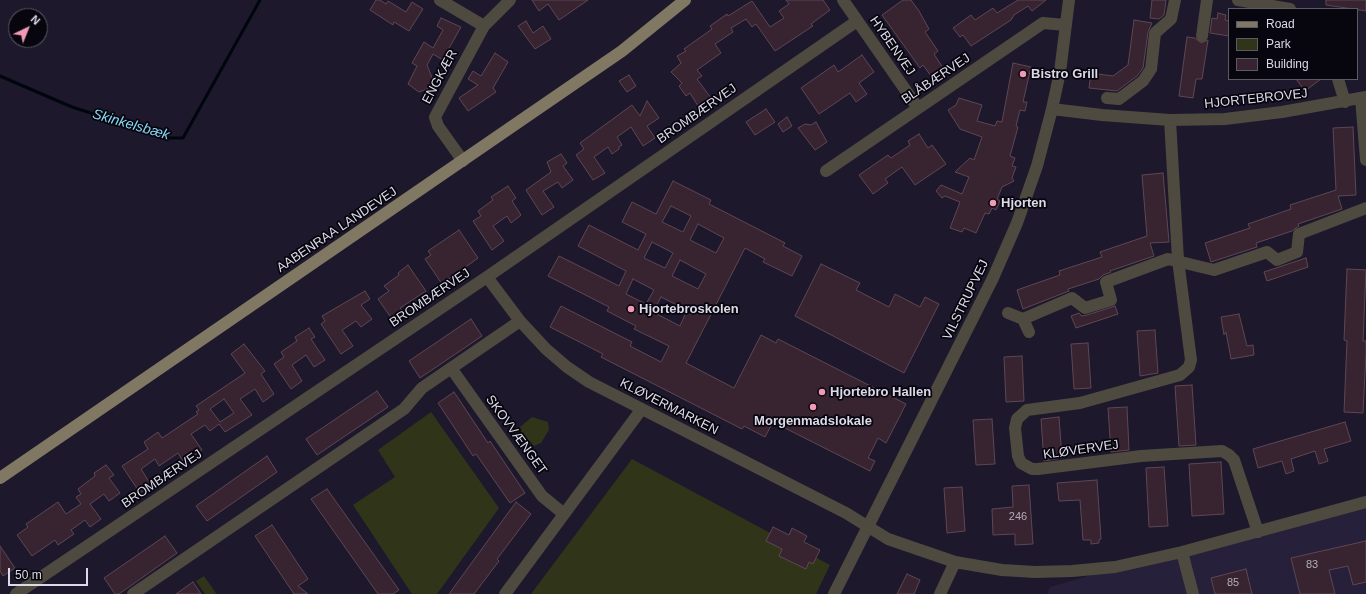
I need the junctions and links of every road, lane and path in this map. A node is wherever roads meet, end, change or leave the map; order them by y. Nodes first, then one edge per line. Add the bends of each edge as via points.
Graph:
1 (440, 0) edge
2 (510, 0) edge
3 (685, 0) edge
4 (843, 0) edge
5 (1069, 0) edge
6 (1175, 0) edge
7 (1207, 0) edge
8 (1238, 0) edge
9 (1284, 8) edge
10 (857, 21) junction
11 (1066, 25) junction
12 (484, 26) junction
13 (1202, 36) dead end
14 (1338, 80) edge
15 (1364, 97) edge
16 (1106, 98) dead end
17 (1345, 102) junction
18 (918, 108) junction
19 (1052, 109) junction
20 (1170, 120) junction
21 (1366, 160) edge
22 (463, 161) junction
23 (826, 171) dead end
24 (1366, 208) edge
25 (1178, 260) junction
26 (487, 277) junction
27 (1008, 313) dead end
28 (1023, 319) junction
29 (520, 321) junction
30 (1029, 332) dead end
31 (451, 368) junction
32 (641, 410) junction
33 (0, 478) edge
34 (1366, 502) edge
35 (564, 514) junction
36 (869, 526) junction
37 (1258, 532) junction
38 (1182, 552) junction
39 (955, 562) junction
40 (135, 593) edge
41 (16, 594) edge
42 (505, 594) edge
43 (834, 594) edge
44 (940, 594) edge
45 (1193, 594) edge

1 - 12 street
2 - 12 street, ENGKÆR
3 - 22 main road, AABENRAA LANDEVEJ via 622,51
4 - 10 street, HYBENVEJ
5 - 11 street, VILSTRUPVEJ
6 - 16 street via 1171,19 1156,33 1150,69 1143,81 1119,99
7 - 13 street
8 - 9 street
10 - 18 street, HYBENVEJ
10 - 26 street, BROMBÆRVEJ
11 - 18 street, BLÅBÆRVEJ via 1043,23
11 - 19 street, VILSTRUPVEJ
12 - 22 street, ENGKÆR via 435,117 438,126
14 - 17 street
15 - 17 street, HJORTEBROVEJ
15 - 21 street, HJORTEBROVEJ
17 - 20 street, HJORTEBROVEJ via 1225,119
18 - 23 street, BLÅBÆRVEJ
19 - 20 street, HJORTEBROVEJ
19 - 36 street, VILSTRUPVEJ via 1038,166 994,278
20 - 25 street
22 - 33 main road, AABENRAA LANDEVEJ
24 - 25 street via 1299,234 1297,252 1277,260 1267,252 1214,270
25 - 28 street via 1168,259 1106,282 1111,300 1084,308 1072,298
25 - 37 street, KLØVERVEJ via 1191,360 1189,367 1180,375 1080,403 1027,410 1017,419 1015,428 1018,456 1021,463 1038,470 1141,456 1222,451 1234,460
26 - 29 street, KLØVERMARKEN
26 - 41 street, BROMBÆRVEJ
27 - 28 street
28 - 30 street
29 - 31 street
29 - 32 street, KLØVERMARKEN via 567,367
31 - 35 street, SKOVVÆNGET via 542,496
31 - 40 street via 422,388 404,409
32 - 35 street
32 - 36 street, KLØVERMARKEN
34 - 37 street
35 - 42 street
36 - 39 street via 888,539
36 - 43 street, VILSTRUPVEJ
37 - 38 street
38 - 39 street via 1115,567 1072,571 1002,570
38 - 45 street
39 - 44 street

